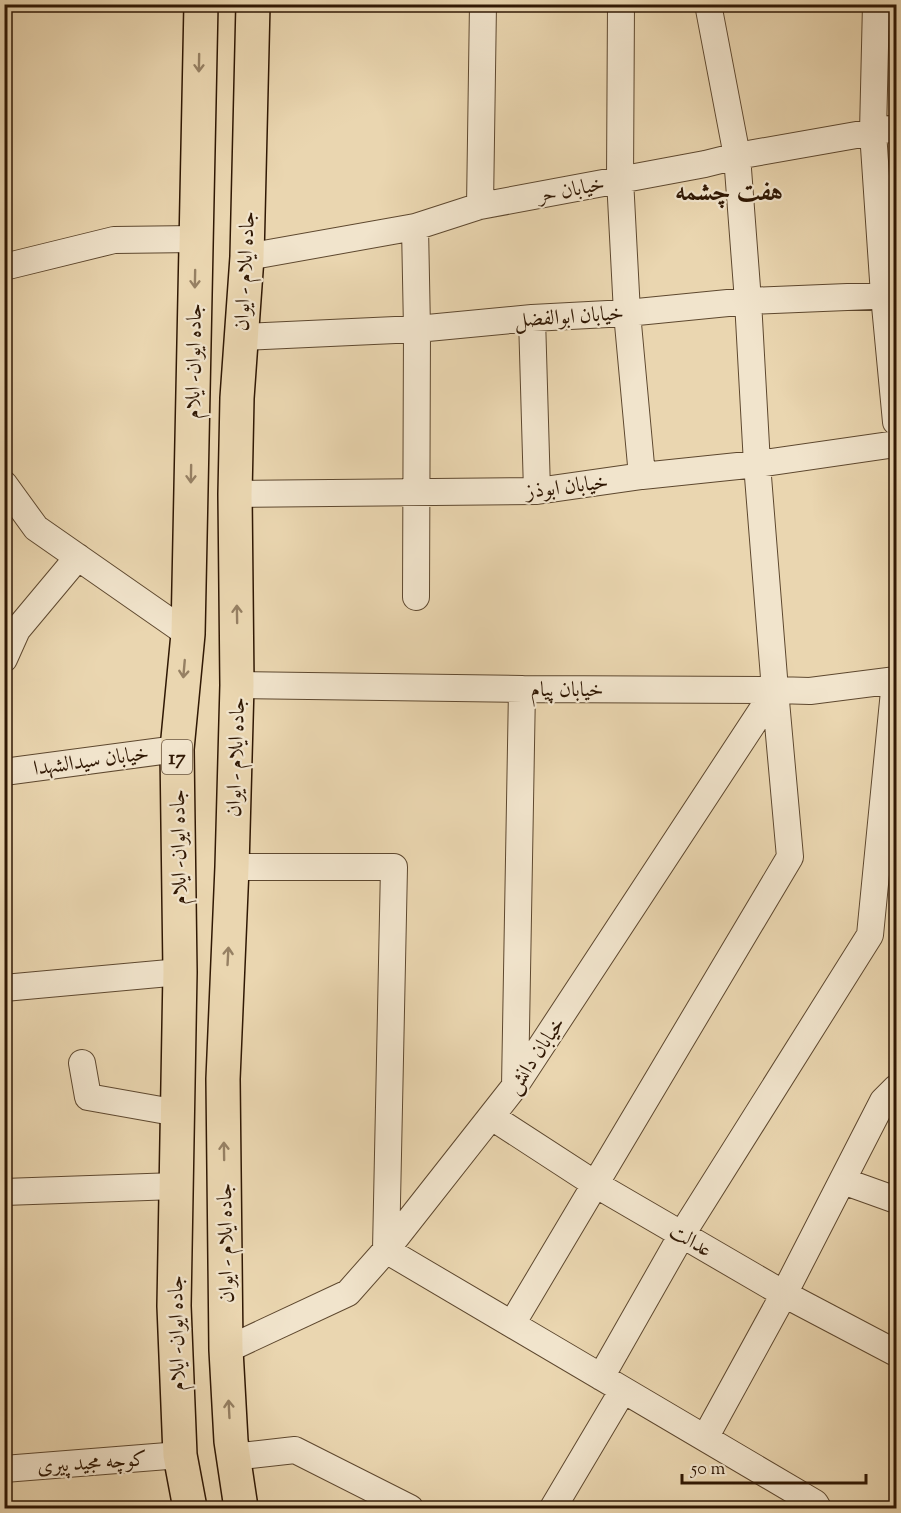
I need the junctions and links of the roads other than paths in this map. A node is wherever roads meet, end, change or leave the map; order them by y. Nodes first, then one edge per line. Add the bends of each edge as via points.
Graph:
1 (201, 4) edge
2 (253, 4) edge
3 (483, 4) edge
4 (621, 4) edge
5 (708, 4) edge
6 (876, 4) edge
7 (885, 130) edge
8 (737, 156) junction
9 (620, 179) junction
10 (480, 206) junction
11 (415, 227) junction
12 (195, 239) junction
13 (246, 257) junction
14 (4, 267) edge
15 (890, 295) edge
16 (748, 301) junction
17 (627, 313) junction
18 (532, 318) junction
19 (417, 329) junction
20 (241, 337) junction
21 (897, 422) edge
22 (897, 444) edge
23 (757, 464) junction
24 (642, 476) junction
25 (4, 484) edge
26 (537, 491) junction
27 (416, 492) junction
28 (235, 494) junction
29 (78, 557) junction
30 (416, 597) dead end
31 (188, 634) junction
32 (4, 659) edge
33 (896, 680) edge
34 (237, 685) junction
35 (522, 688) junction
36 (775, 690) junction
37 (177, 748) junction
38 (4, 771) edge
39 (232, 867) junction
40 (180, 972) junction
41 (4, 988) edge
42 (82, 1063) dead end
43 (515, 1086) junction
44 (897, 1088) edge
45 (178, 1113) junction
46 (492, 1117) junction
47 (843, 1181) junction
48 (595, 1184) junction
49 (176, 1185) junction
50 (4, 1192) edge
51 (897, 1200) edge
52 (682, 1234) junction
53 (386, 1250) junction
54 (784, 1294) junction
55 (512, 1324) junction
56 (225, 1350) junction
57 (897, 1353) edge
58 (601, 1377) junction
59 (623, 1390) junction
60 (705, 1438) junction
61 (180, 1455) junction
62 (233, 1457) junction
63 (4, 1469) edge
64 (189, 1509) edge
65 (241, 1509) edge
66 (410, 1509) edge
67 (553, 1509) edge
68 (818, 1509) edge

1 -> 12 highway, جاده ایوان- ایلام / 17
2 - 13 highway, جاده ایلام - ایوان
3 - 10 street
4 - 9 street
5 - 8 street
6 - 7 street
7 - 8 street, خیابان حر
7 - 15 street
8 - 9 street, خیابان حر
8 - 16 street
9 - 10 street, خیابان حر
9 - 17 street
10 - 11 street, خیابان حر
11 - 13 street, خیابان حر
11 - 19 street
12 - 14 street via 114,240
12 -> 31 highway, جاده ایوان- ایلام / 17
13 - 20 highway, جاده ایلام - ایوان
15 - 16 street, خیابان ابوالفضل
15 - 21 street
16 - 17 street, خیابان ابوالفضل
16 - 23 street
17 - 18 street, خیابان ابوالفضل
17 - 24 street
18 - 19 street, خیابان ابوالفضل
18 - 26 street
19 - 20 street, خیابان ابوالفضل
19 - 27 street
20 - 28 highway, جاده ایلام - ایوان
22 - 23 street, خیابان ابوذز
23 - 24 street, خیابان ابوذز
23 - 36 street
24 - 26 street, خیابان ابوذز
25 - 29 street via 36,528
26 - 27 street, خیابان ابوذز
27 - 28 street, خیابان ابوذز
27 - 30 street
34 -> 28 highway, جاده ایلام - ایوان
29 - 31 street
29 - 32 street via 17,630
31 -> 37 highway, جاده ایوان- ایلام / 17
33 - 36 street, خیابان پیام via 810,691
33 - 52 street via 870,935
34 - 35 street, خیابان پیام
34 - 39 highway, جاده ایلام - ایوان
35 - 36 street, خیابان پیام
35 - 43 street
36 - 43 street, خیابان دانش
36 - 48 street via 790,857
37 - 38 street, خیابان سیدالشهدا
37 - 40 highway, جاده ایوان- ایلام / 17
39 - 53 street via 394,867
56 -> 39 highway, جاده ایلام - ایوان via 223,1079
40 - 41 street
40 - 45 highway, جاده ایوان- ایلام / 17
42 - 45 street via 88,1097
43 - 46 street, خیابان دانش
44 - 47 street via 883,1101
45 - 49 highway, جاده ایوان- ایلام / 17
46 - 48 street, عدالت
46 - 53 street, خیابان دانش
47 - 51 street
47 - 54 street
48 - 52 street, عدالت
48 - 55 street
49 - 50 street
49 - 61 highway, جاده ایوان- ایلام / 17 via 174,1306
52 - 54 street, عدالت
52 - 58 street
53 - 55 street
53 - 56 street, خیابان دانش via 348,1293
54 - 57 street, عدالت
54 - 60 street
55 - 58 street
62 -> 56 highway, جاده ایلام - ایوان
58 - 59 street
59 - 60 street
59 - 67 street
60 - 68 street via 815,1503
61 - 63 street, کوچه مجید پیری
61 - 64 highway, جاده ایوان- ایلام / 17
62 - 65 highway, جاده ایلام - ایوان
62 - 66 street via 295,1450

